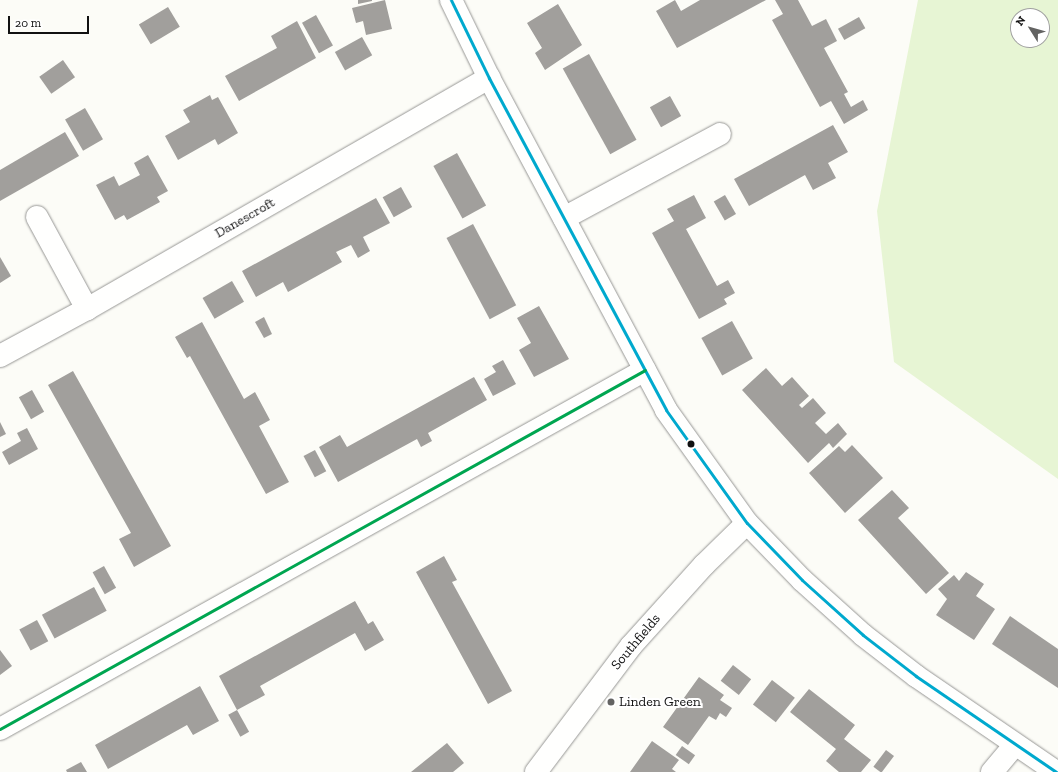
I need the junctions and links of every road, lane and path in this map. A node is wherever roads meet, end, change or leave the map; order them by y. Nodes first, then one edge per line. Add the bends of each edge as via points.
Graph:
1 (451, 0) edge
2 (489, 78) junction
3 (720, 134) dead end
4 (37, 217) dead end
5 (564, 218) junction
6 (87, 309) junction
7 (0, 356) edge
8 (644, 370) junction
9 (748, 523) junction
10 (0, 729) edge
11 (1014, 746) junction
12 (536, 772) edge
13 (992, 772) edge
14 (1056, 772) edge

1 - 2 street
2 - 5 street
2 - 6 street, Danescroft
3 - 5 street
4 - 6 street
5 - 8 street
6 - 7 street, Danescroft
8 - 9 street via 666,410
8 - 10 street
9 - 11 street via 802,580 863,635
9 - 12 street, Southfields via 698,571 631,646
11 - 13 street
11 - 14 street

